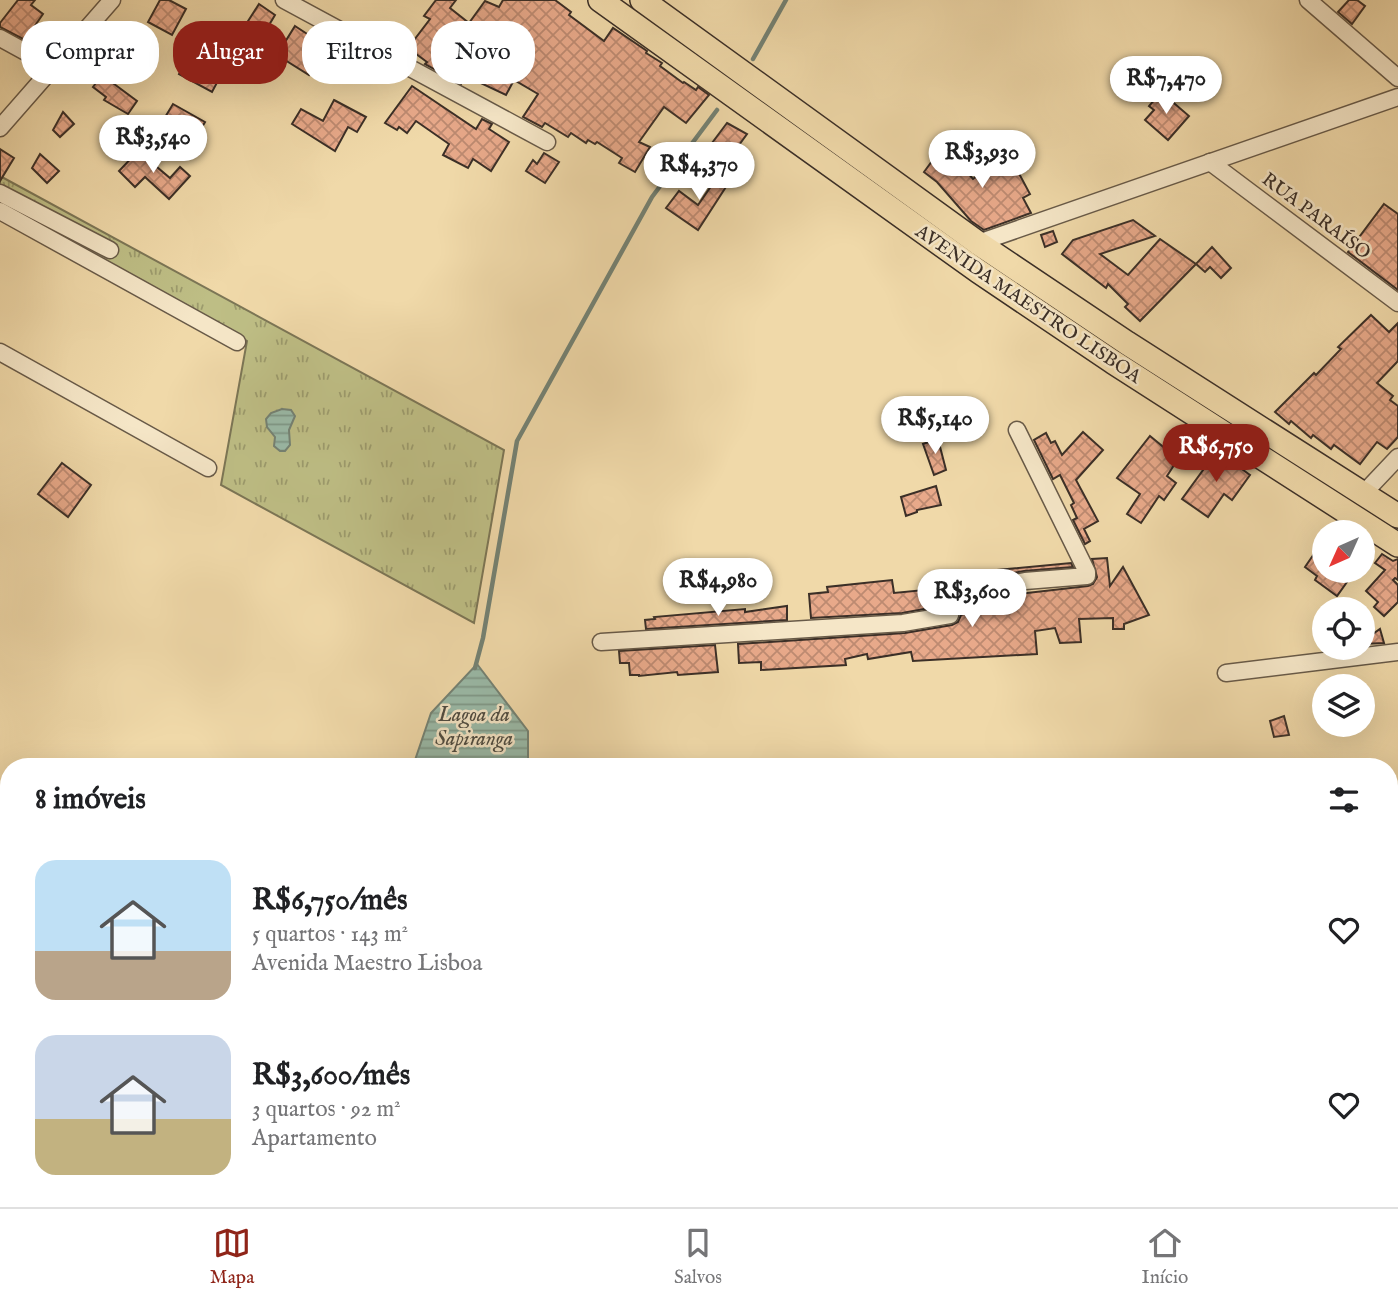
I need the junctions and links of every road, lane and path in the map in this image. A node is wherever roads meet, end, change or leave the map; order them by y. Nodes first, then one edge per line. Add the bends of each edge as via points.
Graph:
1 (112, 0) edge
2 (284, 0) edge
3 (600, 0) edge
4 (642, 0) edge
5 (1308, 0) edge
6 (94, 21) edge
7 (0, 38) edge
8 (21, 49) edge
9 (1398, 78) edge
10 (38, 84) edge
11 (1398, 97) edge
12 (0, 128) edge
13 (547, 142) dead end
14 (1210, 162) junction
15 (1, 200) edge
16 (978, 243) junction
17 (110, 250) dead end
18 (1398, 303) edge
19 (237, 342) dead end
20 (0, 352) edge
21 (1017, 430) dead end
22 (1398, 457) edge
23 (208, 468) dead end
24 (1363, 494) junction
25 (1398, 516) edge
26 (1398, 545) edge
27 (601, 642) dead end
28 (1398, 652) edge
29 (1226, 673) dead end

1 - 6 street
2 - 13 street
3 - 26 highway, AVENIDA MAESTRO LISBOA via 978,271
4 - 16 highway, AVENIDA MAESTRO LISBOA
5 - 9 street
7 - 8 street
10 - 12 street
11 - 14 street
14 - 16 street
14 - 18 street, RUA PARAÍSO
15 - 17 street
15 - 19 street
16 - 24 highway, AVENIDA MAESTRO LISBOA
20 - 23 street
21 - 27 street via 1087,576 1006,585 953,607 950,615 892,625
22 - 24 street
24 - 25 highway, AVENIDA MAESTRO LISBOA
28 - 29 street

